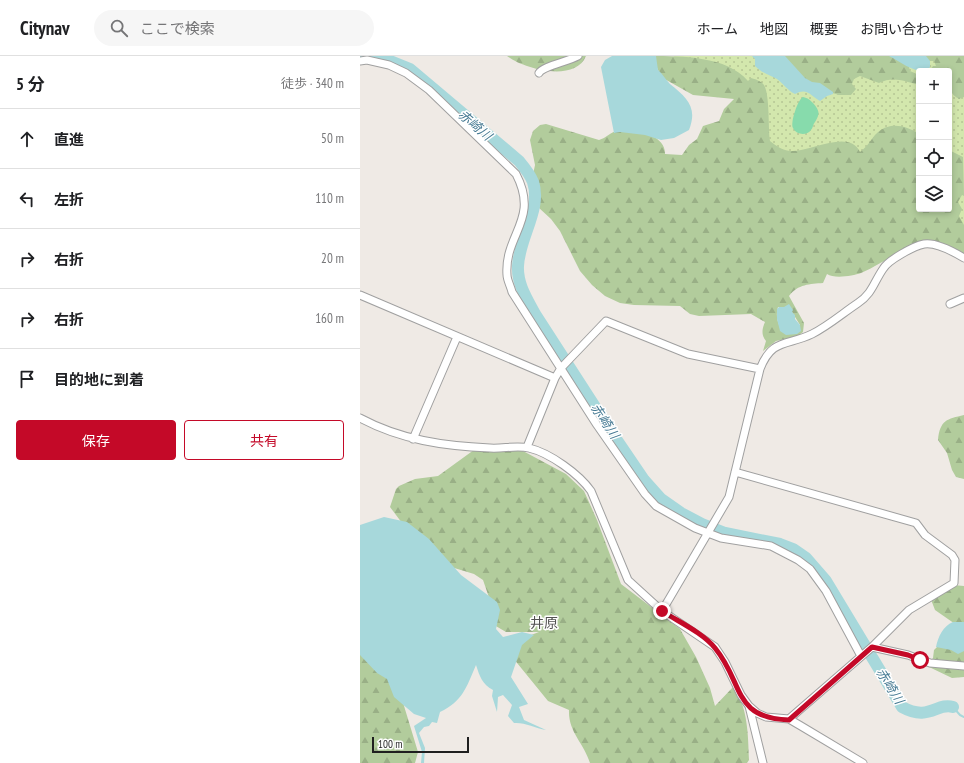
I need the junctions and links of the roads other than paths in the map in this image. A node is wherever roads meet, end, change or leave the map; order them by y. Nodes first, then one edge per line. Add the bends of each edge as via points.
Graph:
1 (578, 56) edge
2 (360, 61) edge
3 (539, 73) dead end
4 (964, 258) edge
5 (360, 295) edge
6 (964, 298) edge
7 (950, 304) dead end
8 (456, 337) junction
9 (561, 368) junction
10 (760, 369) junction
11 (555, 378) junction
12 (360, 418) edge
13 (413, 440) junction
14 (527, 447) junction
15 (735, 472) junction
16 (707, 533) junction
17 (662, 611) junction
18 (872, 647) junction
19 (861, 656) junction
20 (964, 666) edge
21 (749, 706) junction
22 (789, 720) junction
23 (763, 763) edge
24 (863, 763) edge

1 - 3 street via 563,63 544,67
2 - 9 street via 389,65 406,73 429,90 516,174 524,189 525,210 509,258 507,275 512,292
4 - 10 street via 933,244 923,244 891,261 883,268 866,298 813,333 800,339 781,342 772,348
5 - 8 street
6 - 7 street
8 - 11 street
8 - 13 street
9 - 10 street via 606,321 688,354
9 - 11 street
9 - 16 street via 645,494 656,506 674,518
10 - 15 street
11 - 14 street
12 - 13 street
13 - 14 street via 456,446
14 - 17 street via 548,456 586,483 609,531 624,574
15 - 16 street via 729,497
15 - 18 street via 916,523 925,535 952,555 955,560 954,583 909,610
16 - 17 street
16 - 19 street via 721,538 771,546 810,569 826,591
17 - 21 street via 714,647
18 - 19 street
18 - 20 street via 930,663
19 - 22 street
21 - 22 street via 766,718
21 - 23 street
22 - 24 street

